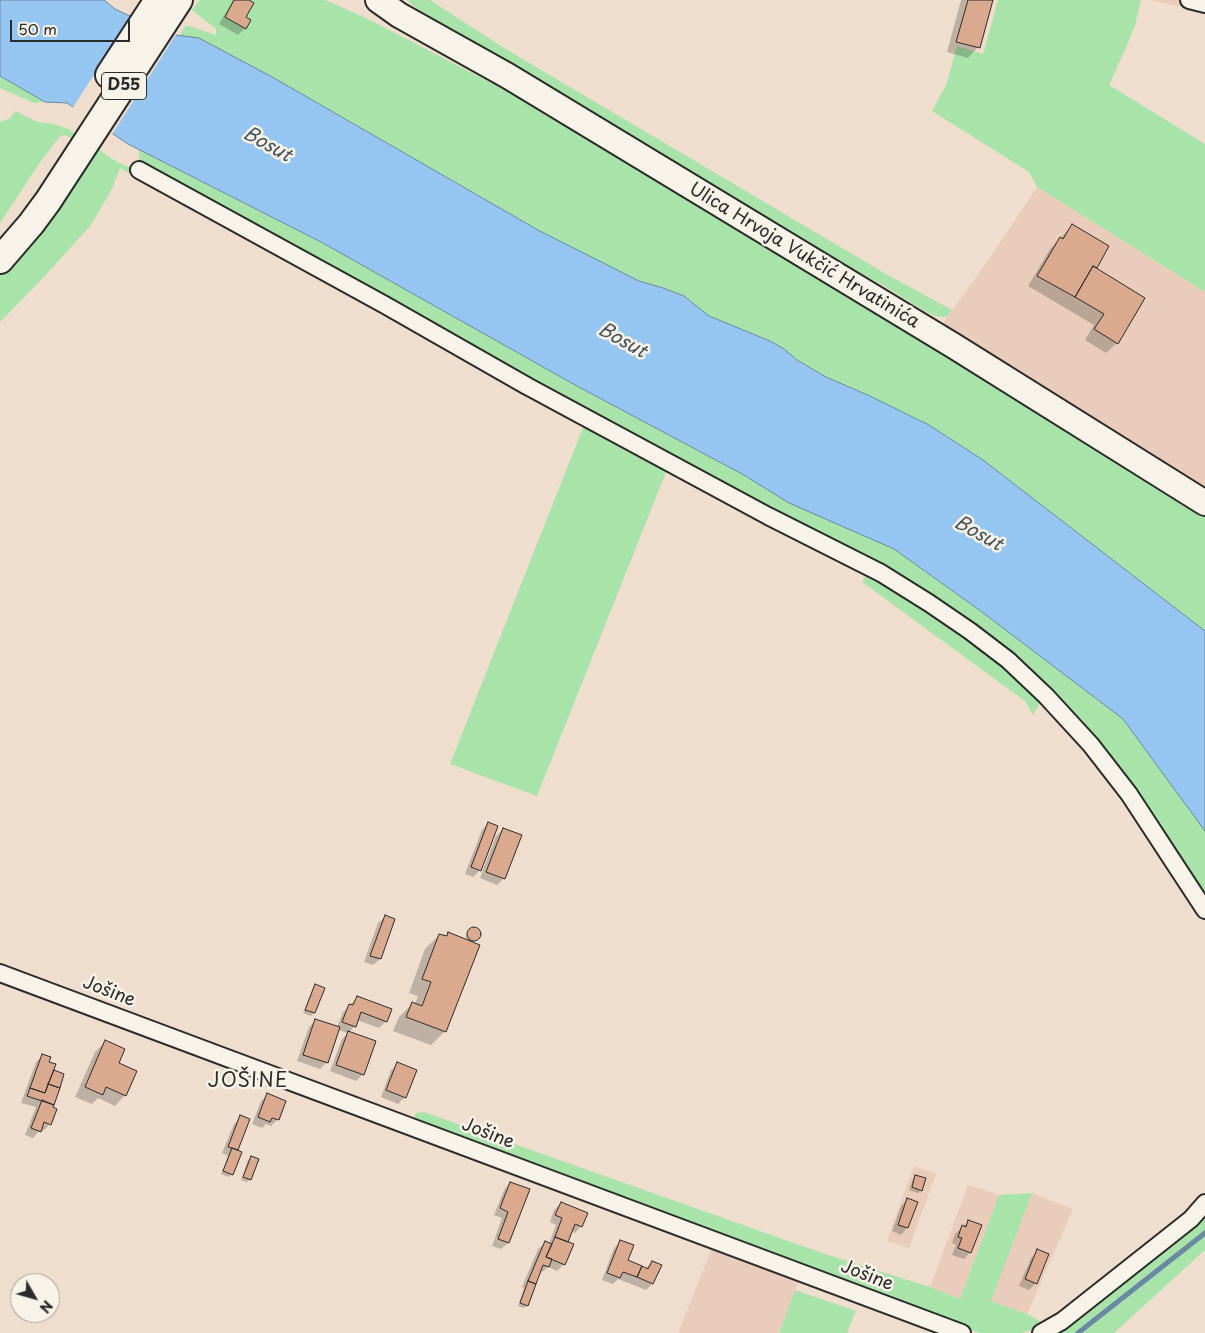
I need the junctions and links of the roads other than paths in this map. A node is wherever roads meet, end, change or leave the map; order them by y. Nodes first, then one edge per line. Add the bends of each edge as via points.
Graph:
1 (359, 0) edge
2 (378, 0) edge
3 (1189, 0) edge
4 (173, 2) edge
5 (1205, 4) edge
6 (400, 15) junction
7 (65, 160) junction
8 (139, 170) dead end
9 (0, 239) edge
10 (0, 260) edge
11 (1205, 503) edge
12 (1205, 910) edge
13 (0, 973) edge
14 (1205, 1203) edge
15 (962, 1333) edge
16 (1041, 1333) edge

1 - 6 main road, Ulica Hrvoja Vukčić Hrvatinića
2 - 6 main road, Ulica Hrvoja Vukčić Hrvatinića
3 - 5 street
4 - 7 main road, D55
6 - 11 main road, Ulica Hrvoja Vukčić Hrvatinića via 508,76 954,346
7 - 9 main road, D55
7 - 10 main road, D55 via 31,224
8 - 12 street via 527,386 881,573 945,614 1008,660 1091,745 1130,794
13 - 15 street, Jošine
14 - 16 street via 1191,1219 1062,1321

